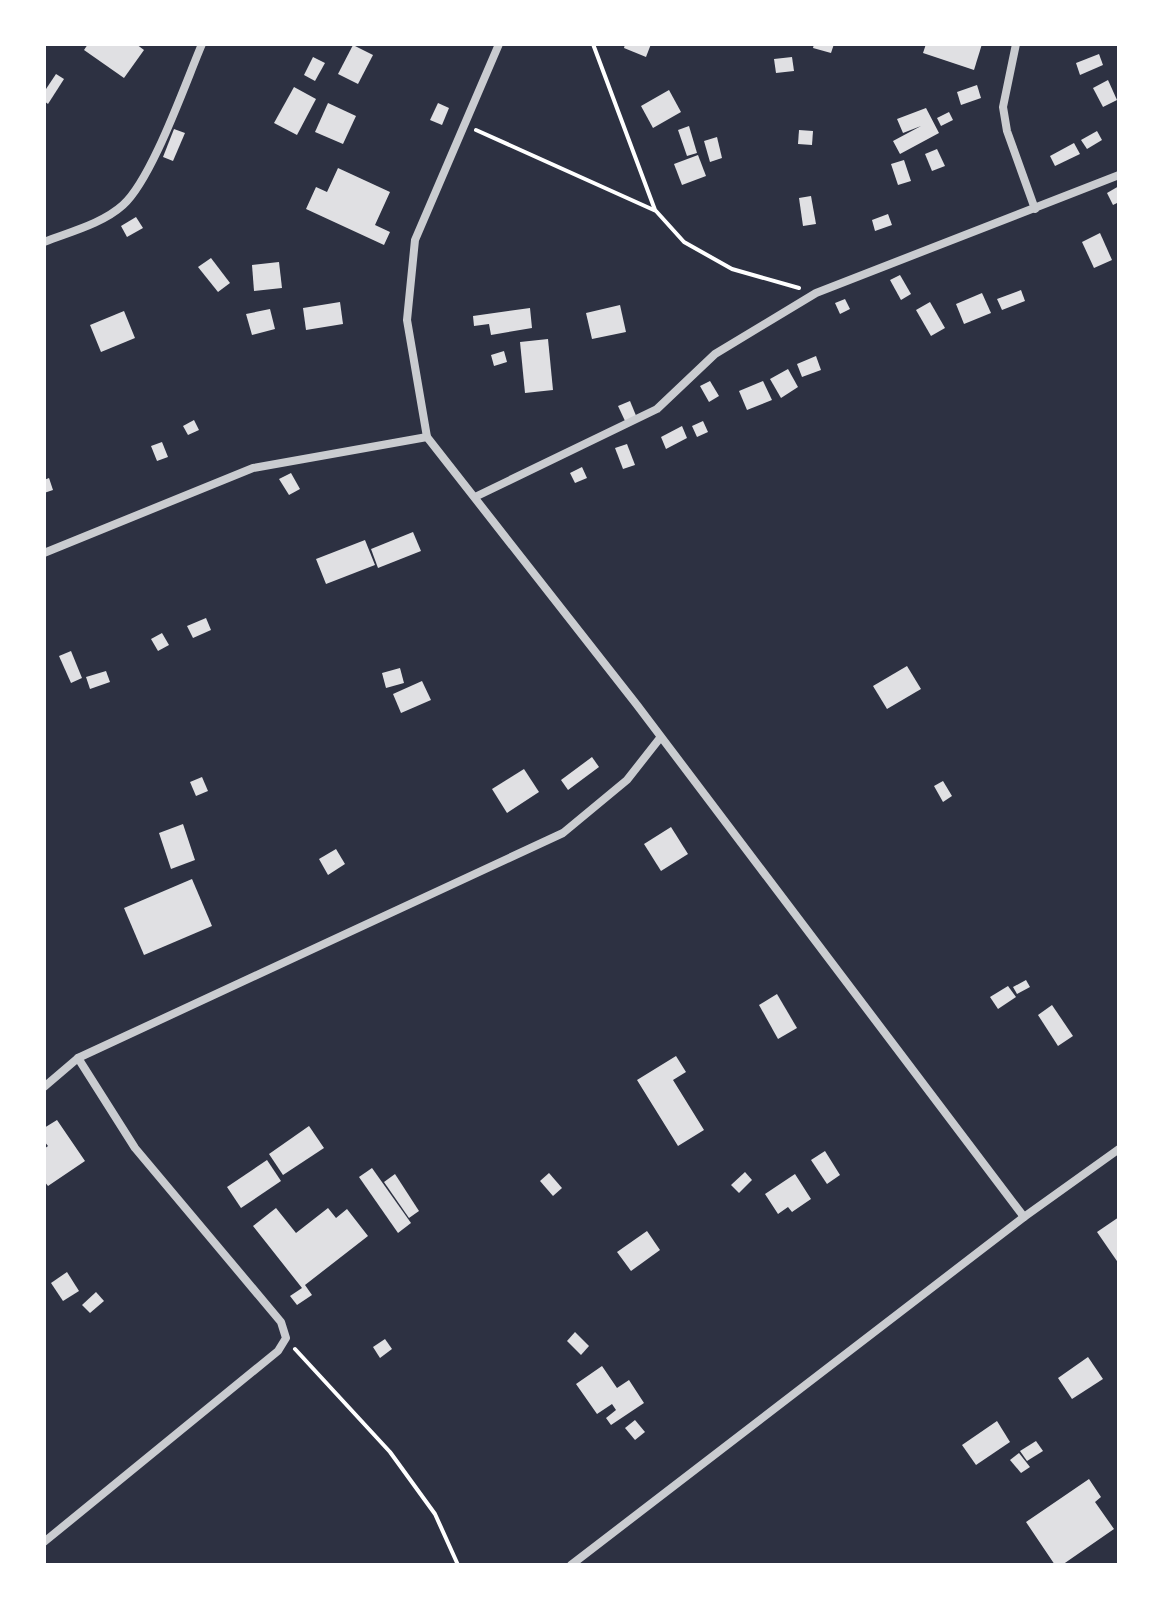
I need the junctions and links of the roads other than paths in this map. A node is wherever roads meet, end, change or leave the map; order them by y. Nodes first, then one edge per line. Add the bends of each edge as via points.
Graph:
1 (202, 44) edge
2 (499, 44) edge
3 (1016, 44) edge
4 (1119, 175) edge
5 (1035, 209) junction
6 (44, 242) edge
7 (427, 437) junction
8 (475, 497) junction
9 (44, 553) edge
10 (660, 738) junction
11 (78, 1058) junction
12 (44, 1087) edge
13 (1119, 1149) edge
14 (1024, 1217) junction
15 (44, 1542) edge
16 (571, 1565) edge

1 - 6 street via 146,173 128,200 99,220
2 - 7 street via 415,240 407,320
3 - 5 street via 1003,107
4 - 5 street
5 - 8 street via 816,293 715,354 657,409
7 - 8 street
7 - 9 street via 253,468
8 - 10 street
10 - 11 street via 627,780 563,833
10 - 14 street
11 - 12 street
11 - 15 street via 135,1148 281,1322 286,1338 278,1351
13 - 14 street
14 - 16 street

